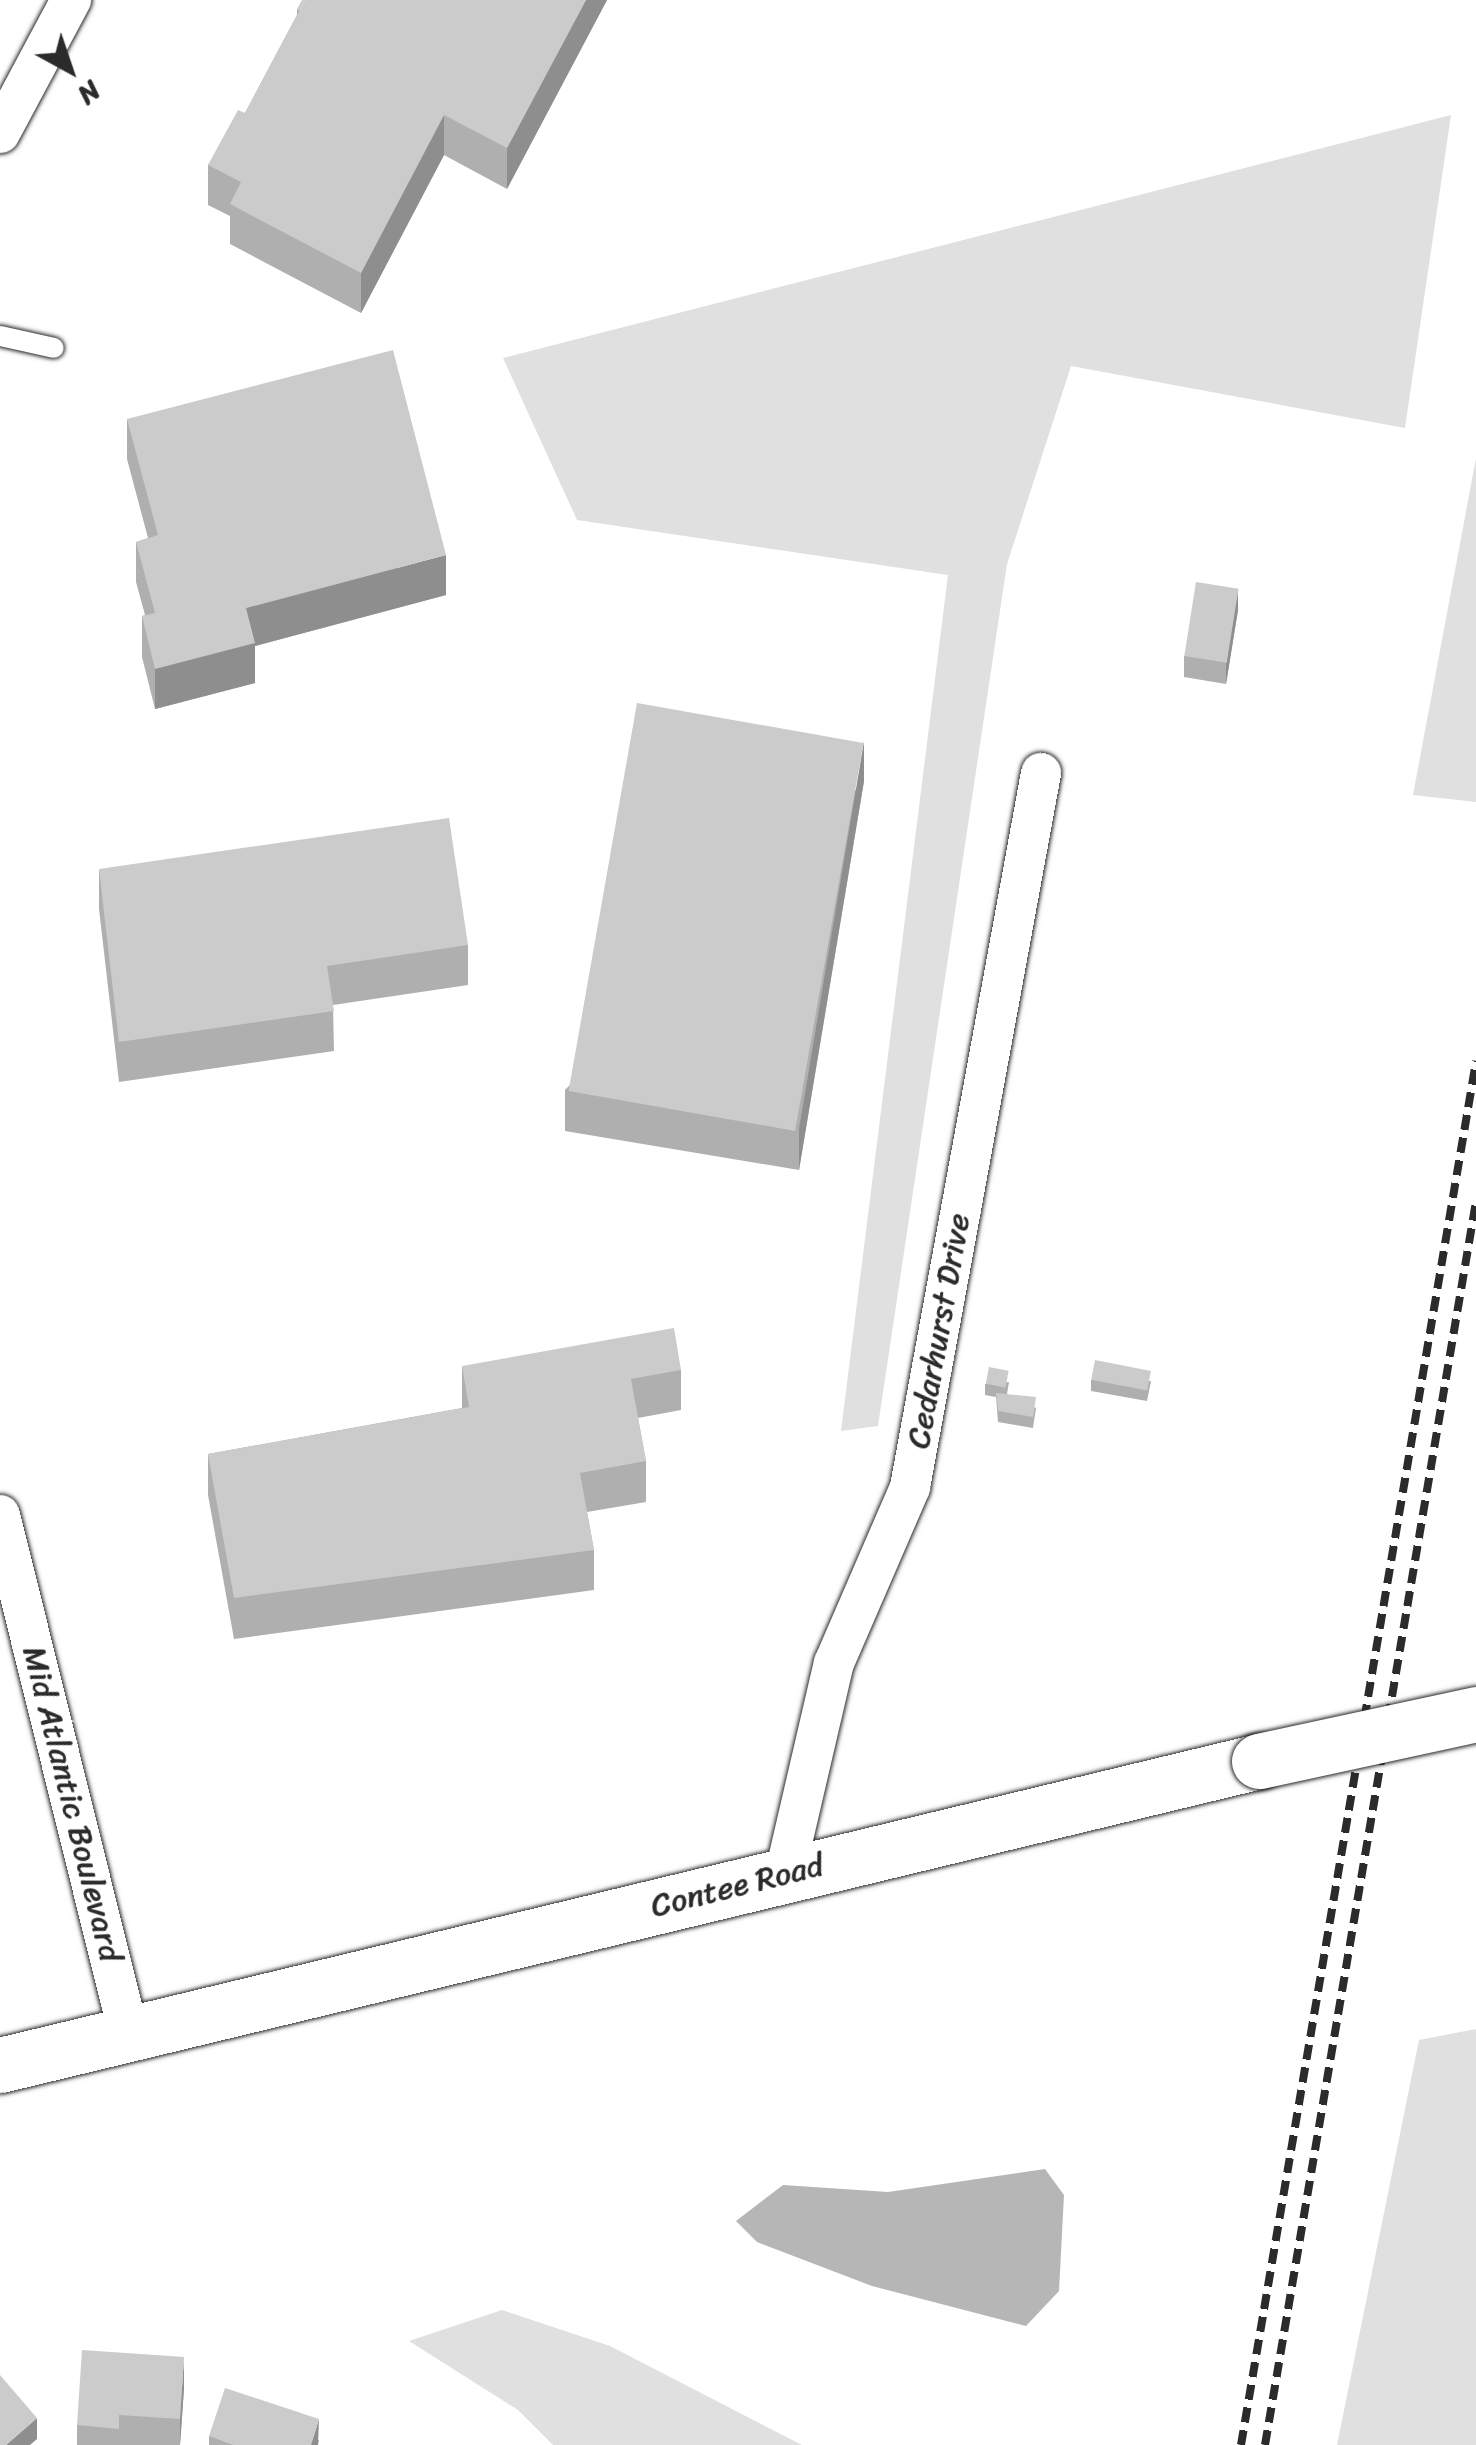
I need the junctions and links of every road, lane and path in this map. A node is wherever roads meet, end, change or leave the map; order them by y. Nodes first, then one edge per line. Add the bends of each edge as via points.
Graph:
1 (72, 0) edge
2 (0, 133) edge
3 (0, 336) edge
4 (54, 348) dead end
5 (1042, 773) dead end
6 (0, 1514) edge
7 (1476, 1714) edge
8 (785, 1874) junction
9 (129, 2036) junction
10 (0, 2066) edge

1 - 2 street
3 - 4 lane
5 - 8 street, Cedarhurst Drive via 910,1487 834,1663
6 - 9 street, Mid Atlantic Boulevard
7 - 8 street, Contee Road, bridge
8 - 9 street, Contee Road
9 - 10 street, Contee Road

